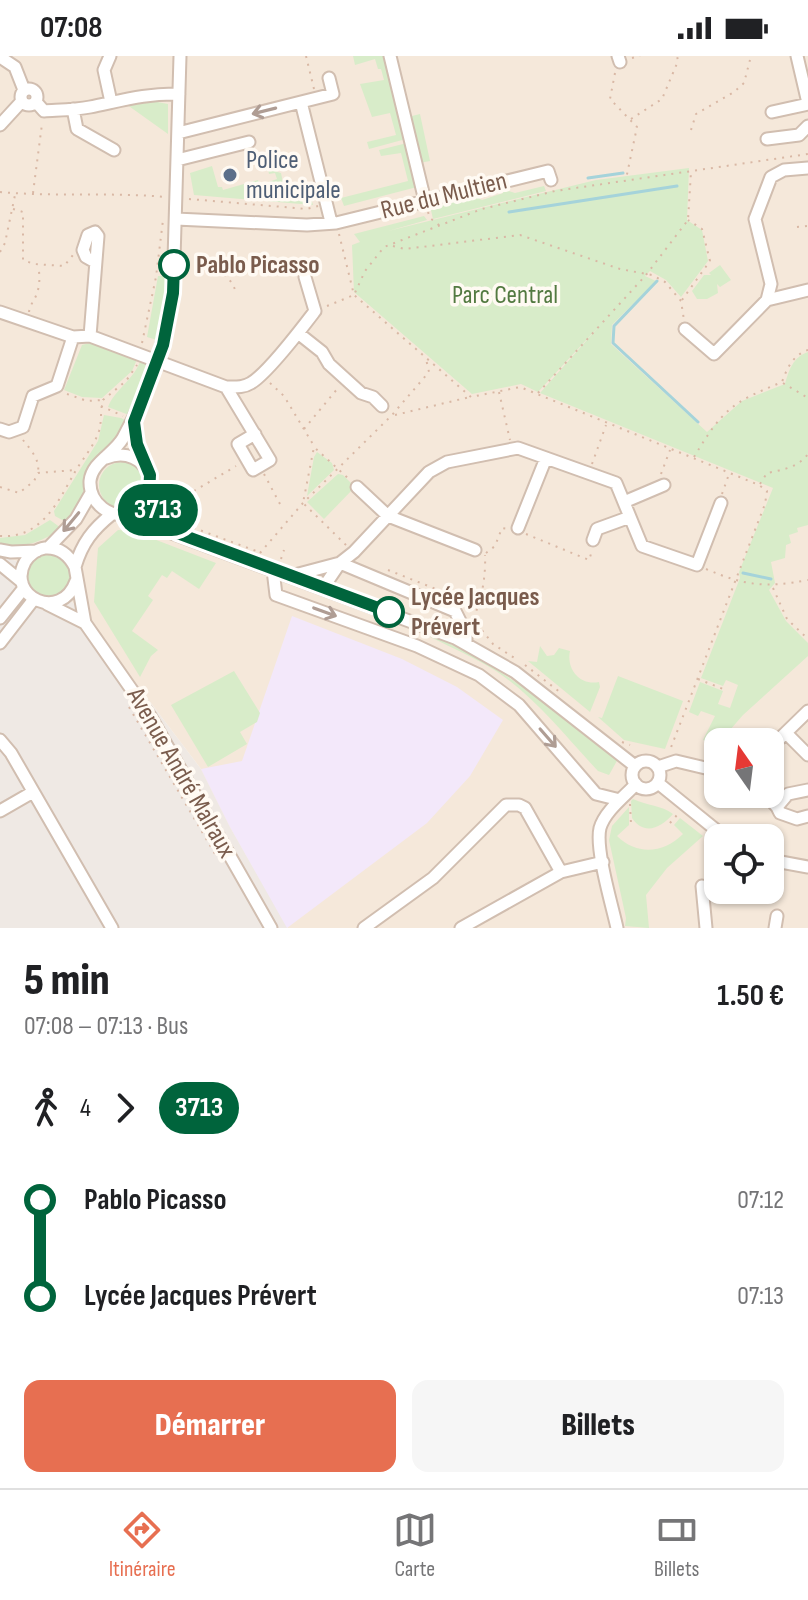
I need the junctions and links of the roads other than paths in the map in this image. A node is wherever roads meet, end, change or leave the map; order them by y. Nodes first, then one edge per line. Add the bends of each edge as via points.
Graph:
1 (110, 56) edge
2 (180, 56) edge
3 (390, 56) edge
4 (797, 56) edge
5 (0, 57) edge
6 (329, 78) dead end
7 (179, 94) junction
8 (23, 96) junction
9 (111, 102) junction
10 (301, 102) junction
11 (808, 104) edge
12 (73, 109) junction
13 (772, 112) dead end
14 (0, 125) edge
15 (808, 126) edge
16 (178, 133) junction
17 (767, 139) dead end
18 (249, 142) dead end
19 (114, 150) dead end
20 (177, 160) junction
21 (808, 168) edge
22 (551, 180) dead end
23 (425, 201) junction
24 (170, 219) junction
25 (331, 222) junction
26 (95, 262) junction
27 (305, 277) dead end
28 (808, 290) edge
29 (767, 300) junction
30 (0, 312) edge
31 (685, 329) road end
32 (298, 333) junction
33 (90, 336) junction
34 (73, 337) junction
35 (158, 360) junction
36 (226, 387) junction
37 (382, 406) road end
38 (129, 420) junction
39 (0, 429) edge
40 (255, 434) junction
41 (106, 458) junction
42 (546, 458) junction
43 (145, 466) junction
44 (661, 486) road end
45 (357, 487) road end
46 (91, 493) junction
47 (149, 495) junction
48 (624, 502) junction
49 (721, 503) road end
50 (117, 514) junction
51 (388, 516) junction
52 (630, 517) junction
53 (518, 528) dead end
54 (179, 529) junction
55 (593, 540) road end
56 (42, 549) junction
57 (0, 550) edge
58 (475, 550) dead end
59 (340, 563) junction
60 (0, 564) edge
61 (277, 564) junction
62 (75, 567) junction
63 (291, 576) junction
64 (76, 581) junction
65 (23, 585) junction
66 (327, 590) junction
67 (34, 599) junction
68 (46, 603) junction
69 (0, 618) edge
70 (85, 623) junction
71 (0, 643) edge
72 (466, 644) junction
73 (808, 711) edge
74 (786, 733) joint
75 (0, 740) edge
76 (808, 757) edge
77 (635, 766) junction
78 (658, 767) junction
79 (704, 768) edge
80 (658, 783) junction
81 (636, 784) junction
82 (808, 790) edge
83 (33, 792) junction
84 (784, 799) edge
85 (620, 800) junction
86 (778, 808) edge
87 (0, 811) edge
88 (808, 816) edge
89 (709, 824) edge
90 (603, 862) junction
91 (784, 863) edge
92 (808, 867) edge
93 (561, 872) junction
94 (702, 886) dead end
95 (112, 928) edge
96 (271, 928) edge
97 (364, 928) edge
98 (461, 928) edge
99 (617, 928) edge
100 (706, 928) edge

1 - 9 street via 104,70
2 - 7 street
3 - 23 street
4 - 11 street
5 - 8 street via 15,67
6 - 10 street via 333,94
7 - 9 street
7 - 16 street
8 - 12 street via 35,91 40,106
8 - 14 street
9 - 12 street
10 -> 16 street
10 - 25 street
11 - 13 street
12 - 19 street via 77,129
15 - 17 street via 799,135
16 - 20 street
18 - 20 street
20 - 24 street via 177,197
21 - 29 street via 771,177 755,219 771,284
22 - 23 street, Rue du Multien via 548,171
23 - 25 street, Rue du Multien
24 - 25 street, Rue du Multien
24 - 35 street via 173,293
26 - 26 street via 83,250 88,235 95,232
26 - 33 street
27 - 32 street via 315,311
28 - 29 street
29 - 31 street via 714,354
30 - 34 street
32 - 36 street via 252,383
32 - 37 street
33 - 34 street
33 - 35 street
34 - 39 street via 57,386 33,396 23,427
35 - 36 street
35 - 38 street
36 - 40 street
38 - 41 street
38 - 43 street
40 - 40 street via 270,460 253,470 238,444
41 - 43 street via 123,454
41 - 46 street via 92,473
42 - 48 street via 616,483
42 - 51 street via 518,448 447,462 429,472
42 - 53 street
43 - 47 street
44 - 48 street
45 - 51 street
46 - 50 street via 103,509
46 -> 56 street via 76,519
47 - 50 street via 139,508
47 - 54 street via 162,518
48 - 52 street
49 - 52 street via 697,565 642,546
50 - 54 street via 149,526
50 - 62 street via 93,529
51 - 58 street
51 - 59 street
52 - 55 street via 597,529
54 - 61 street
56 - 57 street
56 - 62 street via 65,553
56 - 65 street via 24,564
59 - 63 street
59 - 66 street
59 - 72 street via 455,611
60 - 65 street
61 - 63 street
61 -> 85 street via 276,595 417,646 479,675 519,705 596,794
62 - 64 street
63 - 66 street
64 - 68 street via 68,596
64 - 70 street
65 - 67 street
65 - 69 street
66 - 72 street
67 - 68 street
67 - 71 street
68 - 70 street
70 - 96 street, Avenue André Malraux via 150,716
72 - 77 street via 539,689
73 - 74 street
74 - 76 street
75 - 83 street
77 - 78 street via 649,761
77 - 81 street
78 - 79 street via 676,761
78 - 80 street
80 - 81 street via 644,789
80 - 89 street
81 - 85 street
82 - 84 street
83 - 87 street
83 - 95 street
85 - 90 street via 600,828
86 - 88 street via 797,819
90 - 93 street
90 - 99 street
91 - 92 street
93 - 97 street via 525,808 506,805 433,878
93 - 98 street
94 - 100 street

